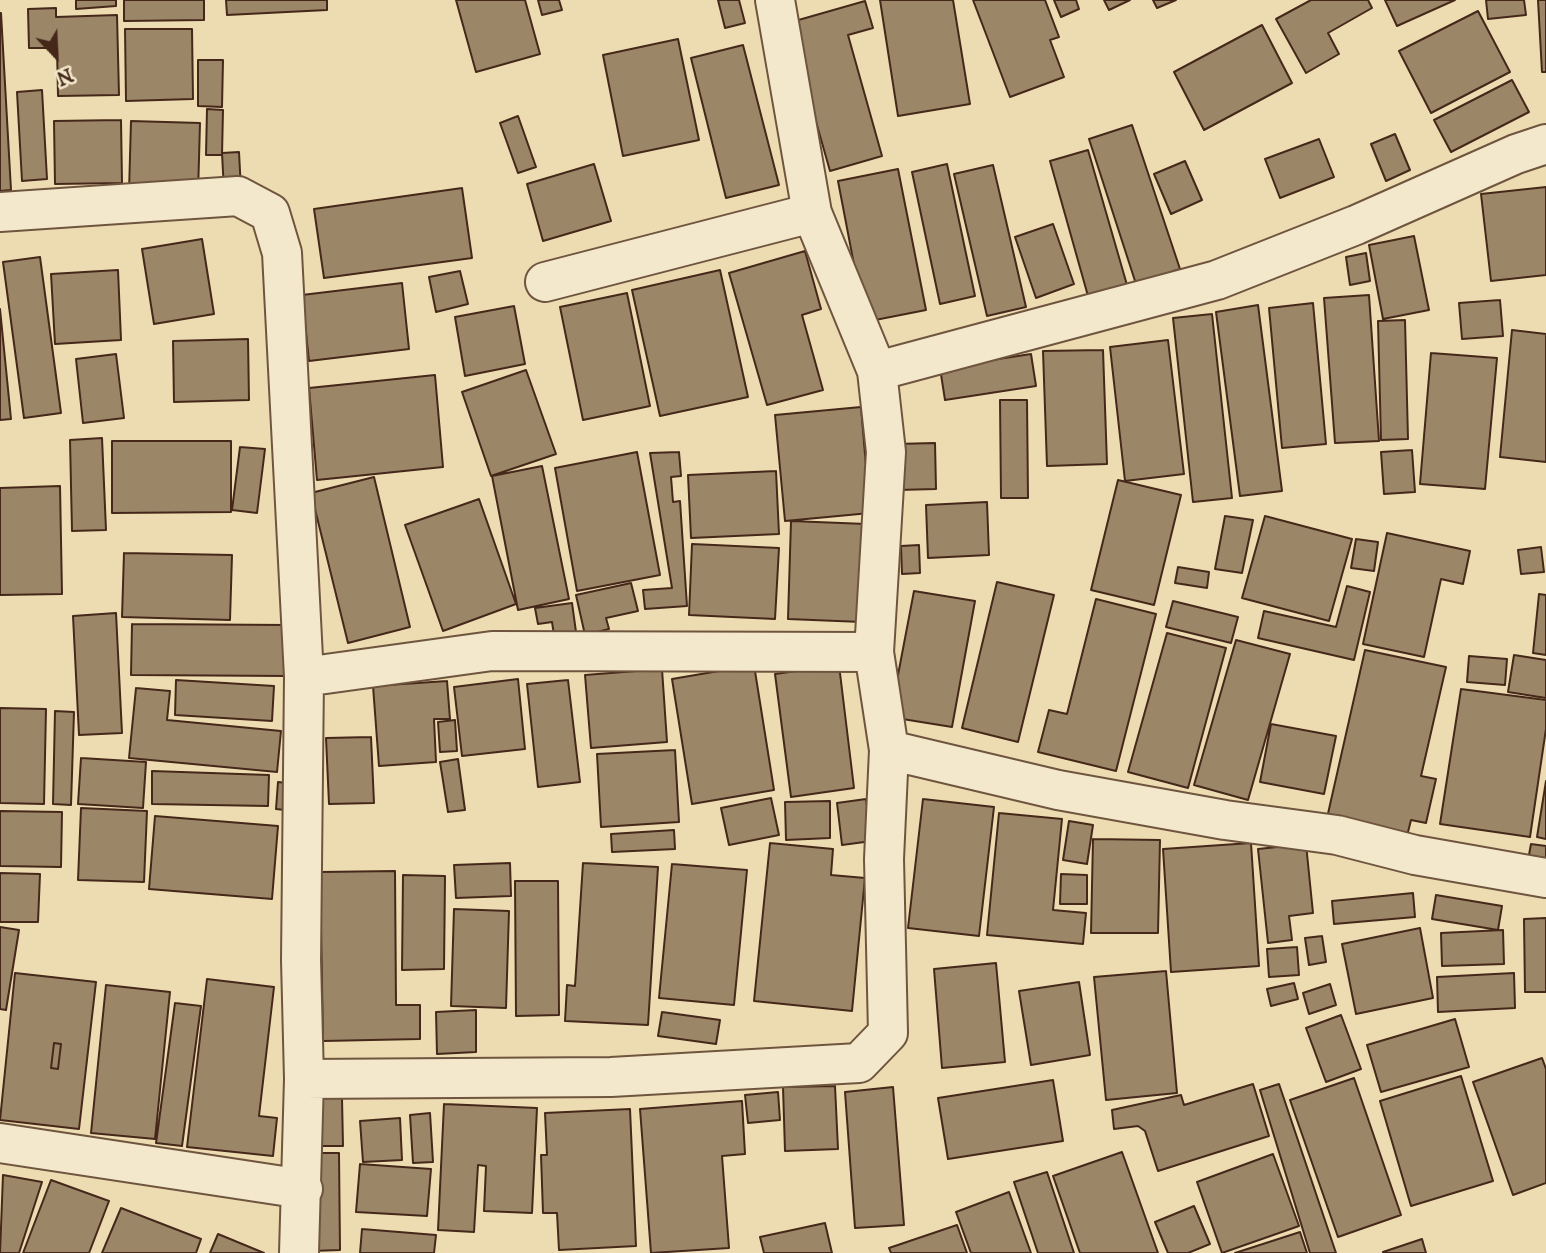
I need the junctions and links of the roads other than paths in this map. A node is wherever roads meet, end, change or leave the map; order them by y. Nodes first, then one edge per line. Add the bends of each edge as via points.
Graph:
1 (775, 0) edge
2 (1546, 145) edge
3 (0, 212) edge
4 (812, 213) junction
5 (545, 282) dead end
6 (877, 371) junction
7 (874, 652) junction
8 (304, 677) junction
9 (889, 750) junction
10 (1546, 878) edge
11 (304, 1079) junction
12 (0, 1143) edge
13 (303, 1189) junction
14 (299, 1253) edge

1 - 4 street
2 - 6 street via 1217,280
3 - 8 street via 238,196 270,212 282,253
4 - 5 street
4 - 6 street
6 - 7 street via 886,452
7 - 8 street via 492,651
7 - 9 street
8 - 11 street via 300,960
9 - 10 street via 1058,790 1337,835 1415,855
9 - 11 street via 884,859 888,1033 859,1063 611,1077
11 - 13 street
12 - 13 street
13 - 14 street

